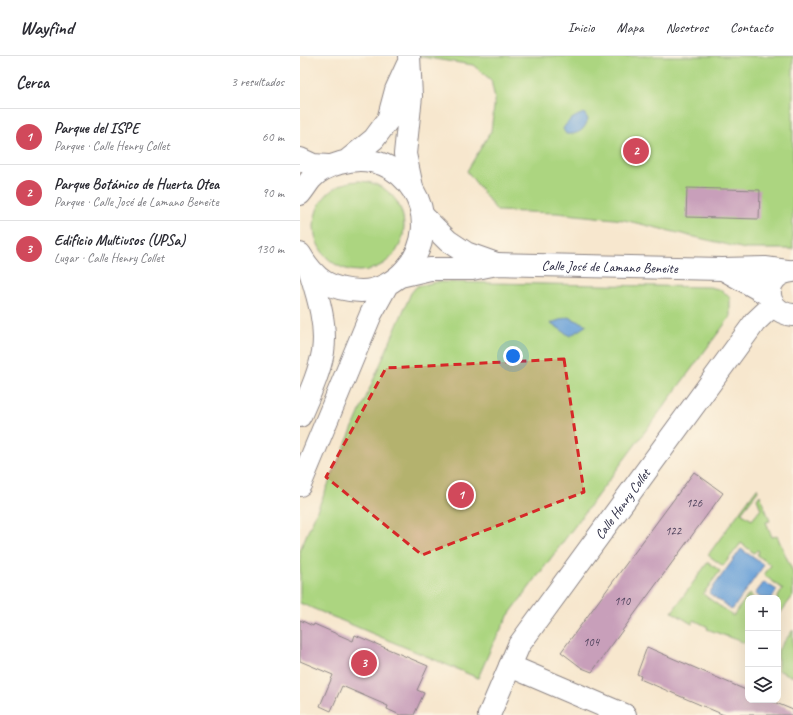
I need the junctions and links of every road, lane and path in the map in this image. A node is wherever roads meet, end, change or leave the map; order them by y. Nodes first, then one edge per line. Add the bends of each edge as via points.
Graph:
1 (409, 58) edge
2 (403, 91) junction
3 (300, 159) edge
4 (338, 163) junction
5 (412, 187) junction
6 (300, 194) edge
7 (423, 216) junction
8 (305, 262) edge
9 (497, 264) junction
10 (722, 269) junction
11 (790, 271) edge
12 (393, 280) junction
13 (771, 300) junction
14 (793, 315) edge
15 (300, 416) edge
16 (300, 485) edge
17 (510, 666) junction
18 (489, 715) edge
19 (625, 715) edge

1 - 2 street
2 - 4 street via 388,120 374,139
2 - 5 street via 405,154
3 - 4 street via 312,164
4 - 5 street via 366,160 384,165 399,174
4 - 6 street via 312,178
5 - 7 street
7 - 9 street, Calle José de Lamano Beneite via 448,241 466,253
7 - 12 street via 423,239 414,259
8 - 12 street, Calle José de Lamano Beneite via 327,284 346,290 367,291
8 - 15 street via 318,298 324,342 323,354
9 - 10 street, Calle José de Lamano Beneite
9 - 12 street, Calle José de Lamano Beneite via 472,269 430,269
10 - 11 street, Calle José de Lamano Beneite via 765,268
10 - 13 street, Calle José de Lamano Beneite
11 - 13 street via 774,280
12 - 16 street via 371,314
13 - 14 street, Calle José de Lamano Beneite via 785,314
13 - 17 street, Calle Henry Collet via 520,645
17 - 18 street, Calle Henry Collet
17 - 19 street

